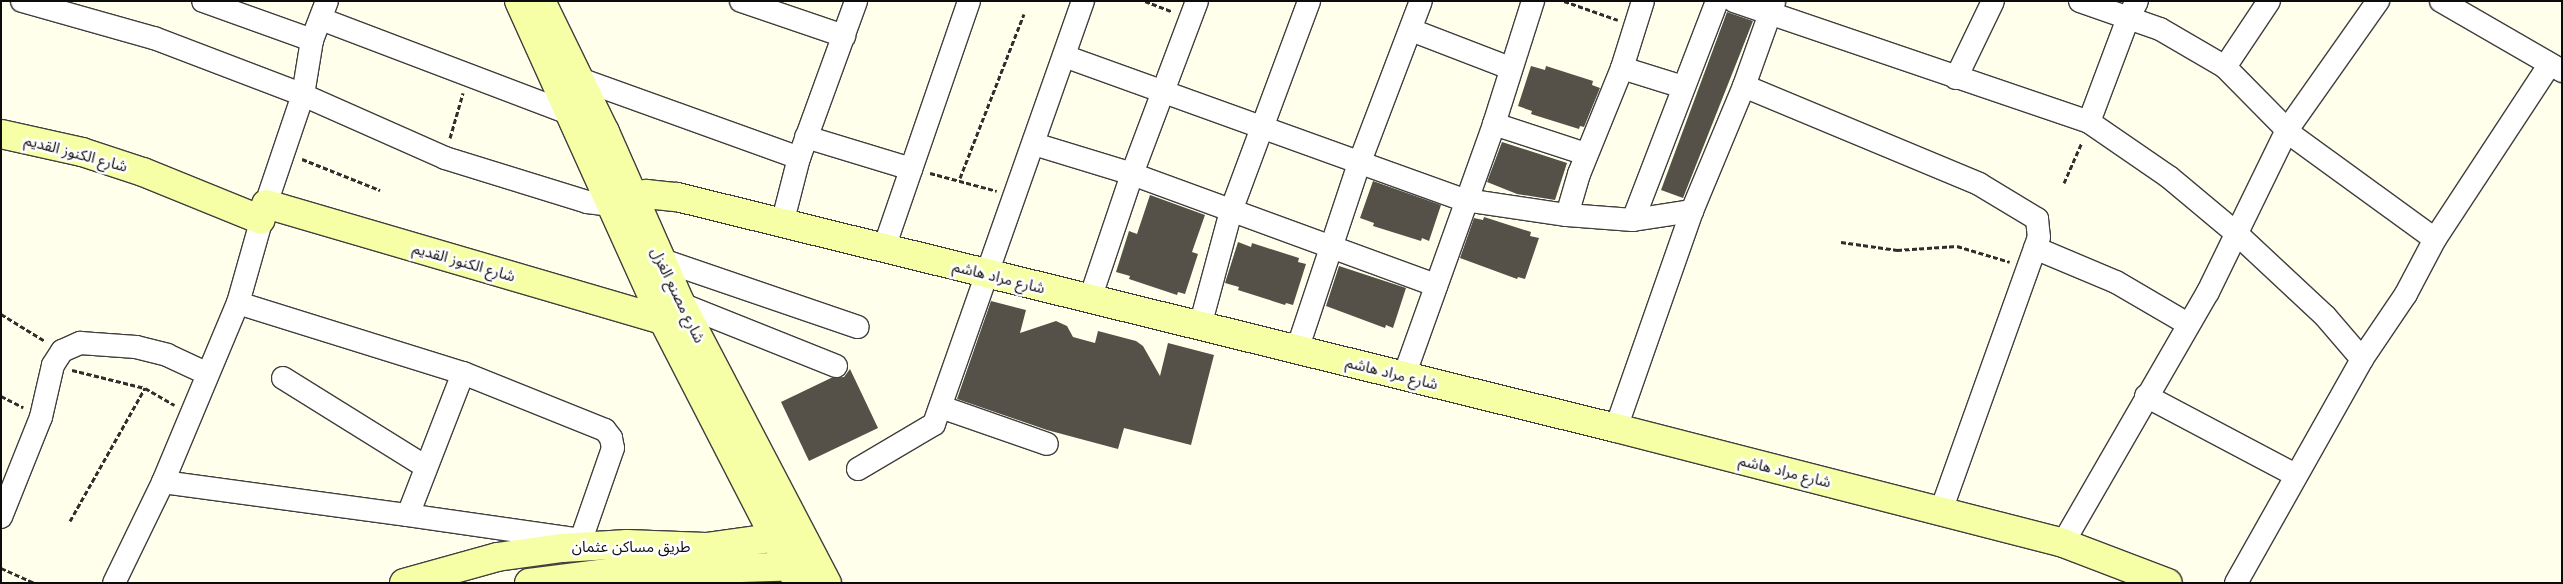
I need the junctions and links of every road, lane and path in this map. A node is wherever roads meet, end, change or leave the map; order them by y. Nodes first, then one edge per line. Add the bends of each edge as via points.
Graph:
1 (22, 1) edge
2 (203, 1) edge
3 (519, 1) edge
4 (541, 1) edge
5 (741, 1) edge
6 (856, 1) edge
7 (969, 1) edge
8 (1083, 1) edge
9 (1145, 1) edge
10 (1309, 1) edge
11 (1422, 1) edge
12 (1533, 1) edge
13 (1564, 1) edge
14 (1642, 1) edge
15 (1717, 1) edge
16 (1734, 1) edge
17 (1993, 1) edge
18 (2080, 1) edge
19 (2269, 1) edge
20 (2378, 1) edge
21 (2441, 1) edge
22 (1772, 8) edge
23 (2132, 9) edge
24 (324, 10) edge
25 (1194, 10) edge
26 (1024, 14) dead end
27 (1634, 26) junction
28 (1411, 30) junction
29 (844, 36) junction
30 (312, 40) junction
31 (1064, 56) junction
32 (2225, 66) junction
33 (2556, 67) edge
34 (1510, 68) junction
35 (1622, 68) junction
36 (468, 74) junction
37 (577, 78) junction
38 (1956, 78) junction
39 (1744, 86) junction
40 (1684, 87) junction
41 (1164, 93) junction
42 (303, 96) junction
43 (568, 113) junction
44 (2089, 122) junction
45 (1494, 124) junction
46 (1261, 128) junction
47 (2287, 130) junction
48 (1, 134) edge
49 (1034, 144) junction
50 (2080, 147) dead end
51 (803, 148) junction
52 (282, 152) junction
53 (1586, 154) junction
54 (445, 158) junction
55 (1359, 164) junction
56 (911, 169) junction
57 (1132, 174) junction
58 (960, 178) junction
59 (2064, 183) dead end
60 (380, 190) dead end
61 (1014, 197) junction
62 (1465, 200) junction
63 (623, 202) junction
64 (1231, 211) junction
65 (1692, 211) junction
66 (263, 212) junction
67 (1567, 215) junction
68 (1633, 220) junction
69 (782, 224) junction
70 (2236, 233) junction
71 (2435, 239) junction
72 (1841, 242) dead end
73 (884, 248) junction
74 (1332, 248) junction
75 (2031, 258) junction
76 (659, 259) junction
77 (988, 274) junction
78 (1436, 285) junction
79 (1090, 299) junction
80 (238, 303) junction
81 (672, 312) junction
82 (1, 314) edge
83 (2188, 324) junction
84 (1200, 326) junction
85 (858, 327) dead end
86 (1297, 350) junction
87 (57, 358) junction
88 (2362, 359) junction
89 (836, 366) dead end
90 (463, 373) junction
91 (208, 374) junction
92 (1404, 376) junction
93 (283, 378) dead end
94 (145, 388) junction
95 (2146, 396) junction
96 (941, 407) junction
97 (190, 413) junction
98 (1616, 428) junction
99 (1047, 444) dead end
100 (426, 467) junction
101 (858, 469) dead end
102 (2295, 475) junction
103 (162, 482) junction
104 (1941, 511) junction
105 (408, 515) junction
106 (1, 517) edge
107 (70, 521) dead end
108 (788, 536) junction
109 (581, 543) junction
110 (2063, 543) junction
111 (736, 555) junction
112 (1, 568) edge
113 (809, 575) edge
114 (543, 582) edge
115 (36, 583) edge
116 (114, 583) edge
117 (404, 583) edge
118 (2168, 583) edge
119 (2236, 583) edge

1 - 42 street via 154,38
2 - 30 street
3 - 43 street, شارع مصنع الغزل
4 - 37 street, شارع مصنع الغزل
5 - 29 street
6 - 29 street
7 - 56 street
8 - 31 street
9 - 25 path
10 - 46 street
11 - 28 street
12 - 34 street
13 - 27 path
14 - 27 street
15 - 40 street
16 - 22 street
17 - 38 street
18 - 23 street
19 - 32 street
20 - 47 street
21 - 33 street
22 - 38 street
22 - 39 street
23 - 32 street
23 - 44 street
24 - 30 street
24 - 36 street
25 - 41 street
26 - 58 path
27 - 35 street
28 - 34 street
28 - 55 street
29 - 51 street
30 - 42 street
31 - 41 street
31 - 49 street
32 - 47 street
33 - 71 street
34 - 45 street
35 - 40 street
35 - 53 street
36 - 43 street
36 - 54 path
37 - 51 street
37 - 63 street, شارع مصنع الغزل
38 - 44 street
39 - 65 street
39 - 75 street via 1979,184 2031,213 2039,225
40 - 68 street
41 - 46 street
41 - 57 street
42 - 52 street
42 - 54 street
43 - 63 street, شارع مصنع الغزل
44 - 70 street via 2169,177
45 - 53 street
45 - 62 street
46 - 55 street
46 - 64 street
47 - 70 street
47 - 71 street via 2352,182
48 - 66 street, شارع الكنوز القديم via 82,152
49 - 57 street
49 - 61 street
50 - 59 path
51 - 56 street
51 - 69 street
52 - 60 path
52 - 66 street
53 - 67 street
54 - 63 street via 587,202
55 - 62 street
55 - 74 street
56 - 58 path
56 - 73 street
57 - 64 street
57 - 79 street
58 - 61 path
61 - 77 street
62 - 67 street
62 - 78 street
63 - 69 street, شارع مراد هاشم via 661,194
63 - 76 street, شارع مصنع الغزل
63 - 81 street, شارع مصنع الغزل
64 - 74 street
64 - 84 street
65 - 68 street
65 - 98 street
66 - 80 street
66 - 81 street, شارع الكنوز القديم
67 - 68 street
69 - 73 street, شارع مراد هاشم
70 - 83 street via 2208,292
70 - 88 street via 2324,316
71 - 88 street via 2406,294
72 - 75 path via 1897,250 1958,246
73 - 77 street, شارع مراد هاشم
74 - 78 street
74 - 86 street
75 - 83 street via 2116,282
75 - 104 street
76 - 81 street, شارع مصنع الغزل
76 - 85 street
77 - 79 street, شارع مراد هاشم
77 - 96 street
78 - 92 street
79 - 84 street, شارع مراد هاشم
80 - 90 street
80 - 91 street
81 - 89 street
81 - 108 street, شارع مصنع الغزل
82 - 87 path
83 - 95 street
84 - 86 street, شارع مراد هاشم
86 - 92 street, شارع مراد هاشم
87 - 91 street via 80,343 136,347 167,355
87 - 94 path
87 - 106 street via 41,417
88 - 102 street
90 - 100 street
90 - 109 street via 604,430 611,438 614,448
91 - 97 street
92 - 98 street, شارع مراد هاشم
93 - 100 street
94 - 97 path
94 - 107 path
95 - 102 street
95 - 110 street
96 - 99 street
96 - 101 street via 934,424
97 - 103 street
98 - 104 street, شارع مراد هاشم
100 - 105 street
102 - 119 street
103 - 105 street
103 - 116 street
104 - 110 street, شارع مراد هاشم
105 - 109 street
108 - 111 street, طريق مساكن عثمان
108 - 113 street, شارع مصنع الغزل
109 - 111 street, طريق مساكن عثمان
109 - 117 street, طريق مساكن عثمان via 498,557
110 - 118 street, شارع مراد هاشم
111 - 113 street, طريق مساكن عثمان
111 - 114 street, طريق مساكن عثمان
112 - 115 path

